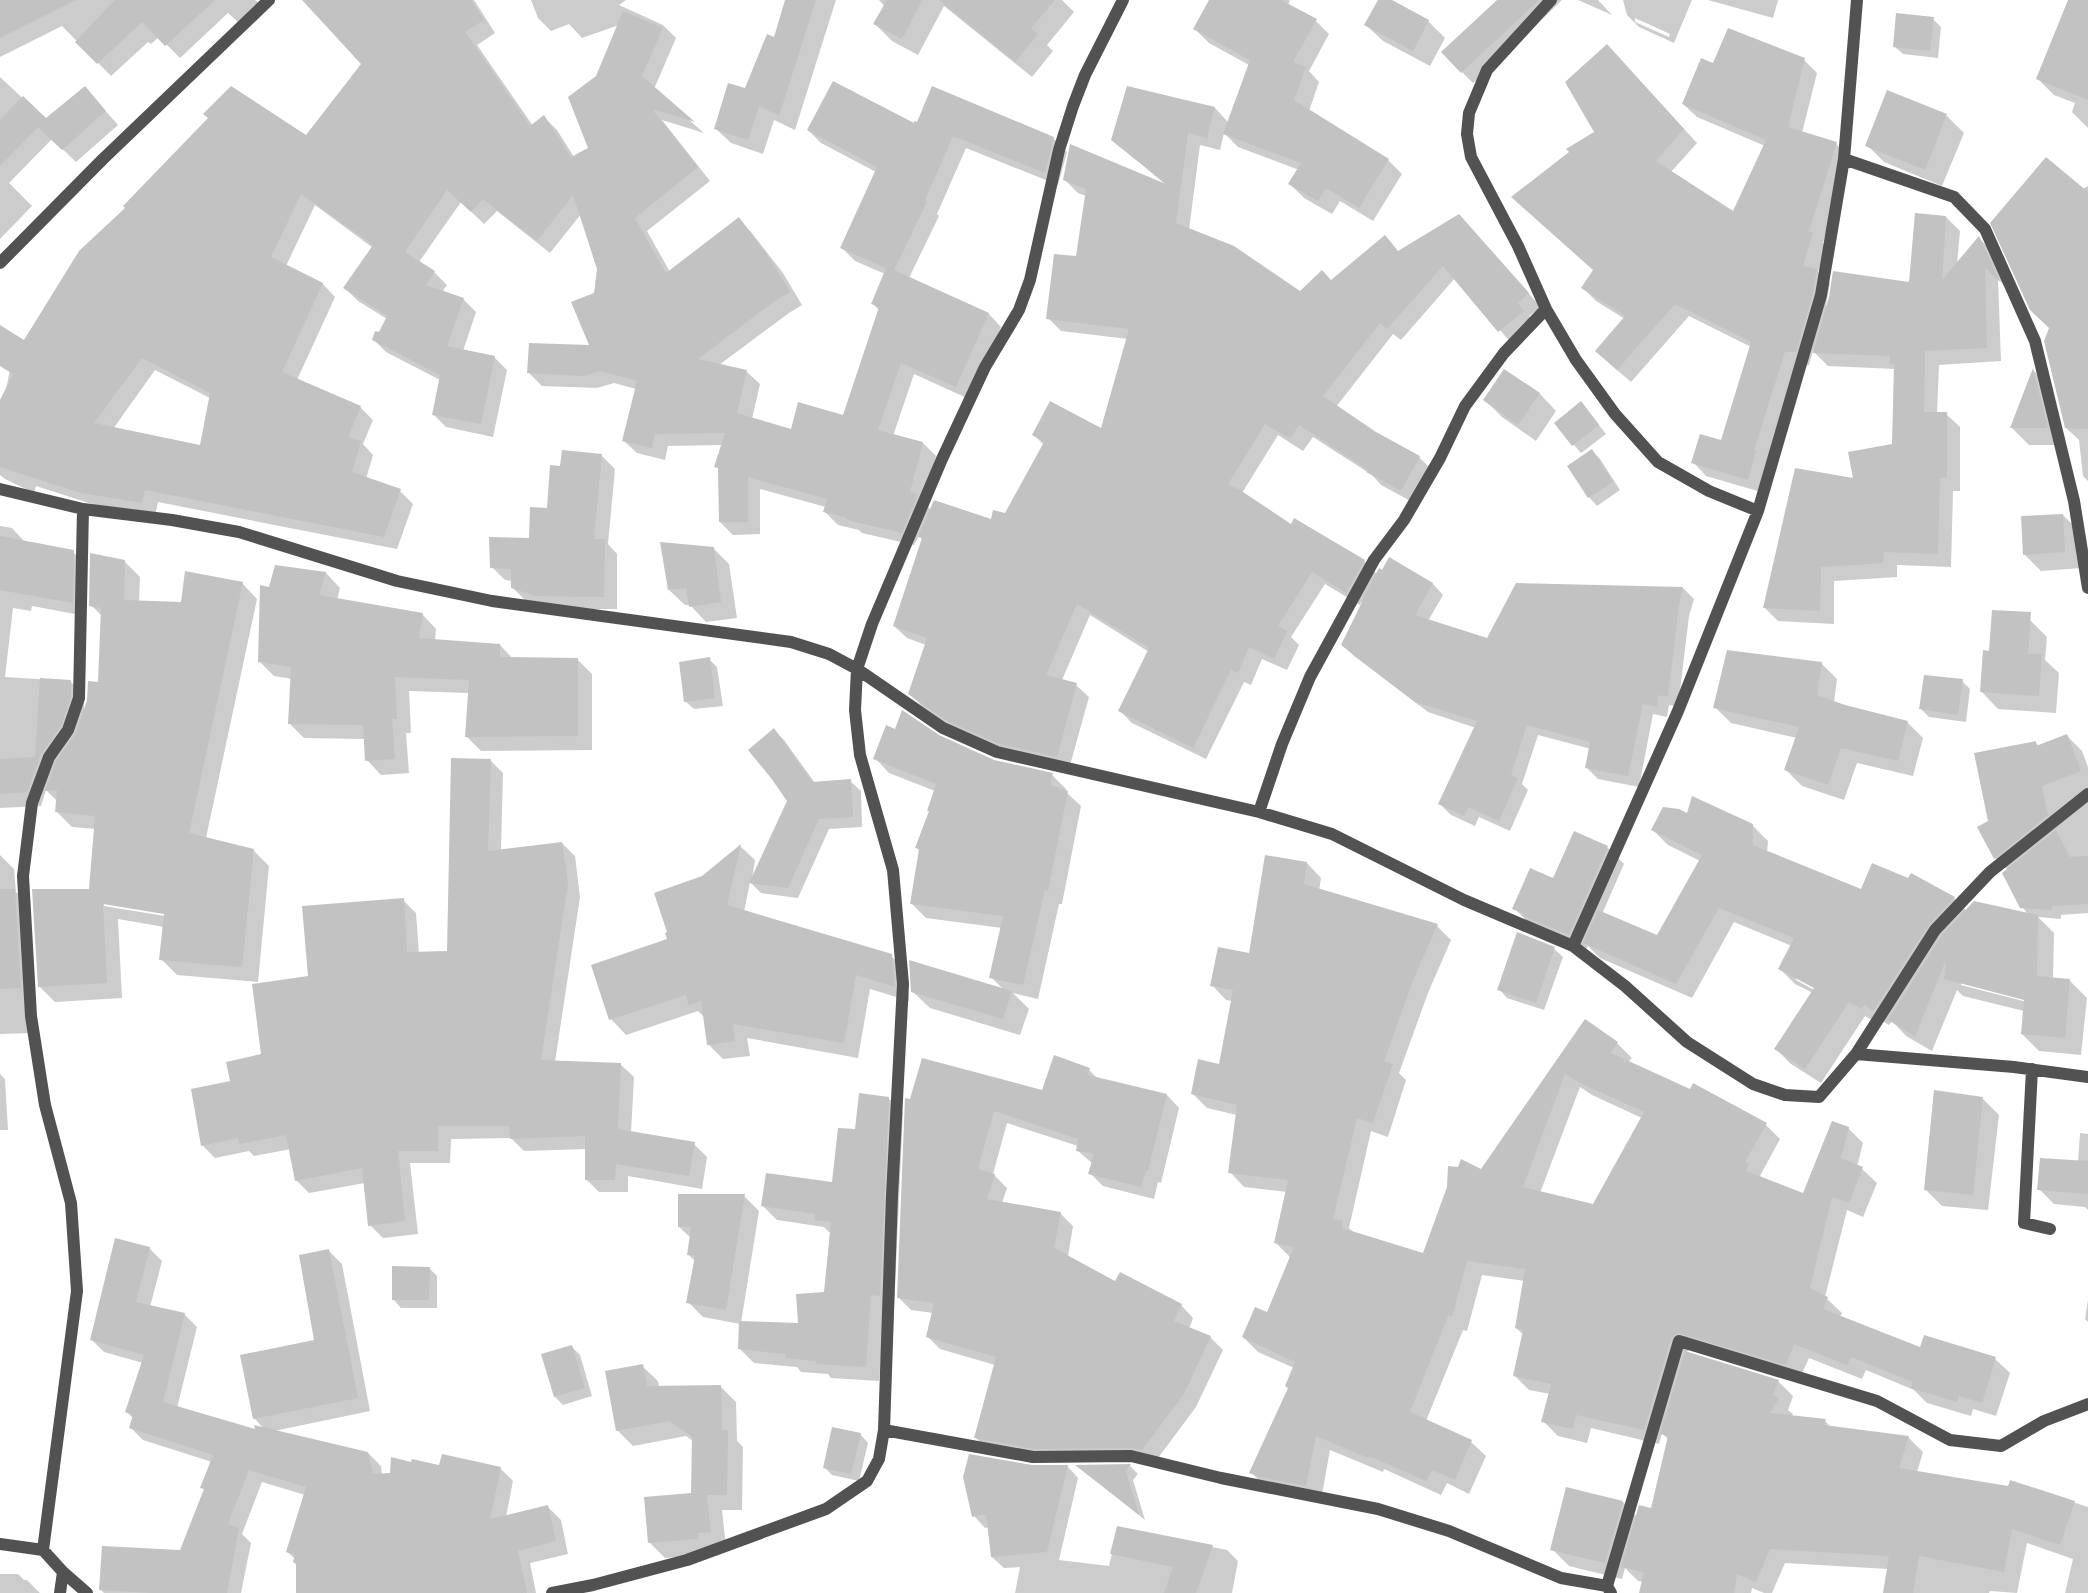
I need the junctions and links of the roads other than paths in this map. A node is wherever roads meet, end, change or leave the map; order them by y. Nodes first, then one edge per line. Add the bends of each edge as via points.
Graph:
1 (269, 0) edge
2 (1123, 0) edge
3 (1551, 0) edge
4 (1857, 0) edge
5 (1844, 159) junction
6 (0, 263) edge
7 (1546, 309) junction
8 (0, 489) edge
9 (83, 508) junction
10 (1758, 511) junction
11 (2088, 588) edge
12 (857, 669) junction
13 (2088, 794) edge
14 (1258, 812) junction
15 (1573, 946) junction
16 (1856, 1054) junction
17 (2032, 1069) junction
18 (2088, 1077) edge
19 (2050, 1229) dead end
20 (2088, 1404) edge
21 (884, 1430) junction
22 (0, 1544) edge
23 (43, 1550) junction
24 (63, 1572) junction
25 (1609, 1590) edge
26 (60, 1593) edge
27 (87, 1593) edge
28 (552, 1593) edge

1 - 6 street
2 - 12 street via 1073,106 1019,310 985,367 947,449 872,624
3 - 7 street via 1487,70 1469,113 1467,134 1471,157
4 - 5 street
5 - 10 street via 1821,295
5 - 11 street via 1954,197 1985,229 2035,341 2074,501
7 - 10 street via 1615,414 1658,462 1708,491
7 - 14 street via 1504,353 1465,406 1404,520 1374,560 1310,677
8 - 9 street
9 - 12 street via 239,532 397,581 492,601 792,642 829,654
9 - 23 street via 79,698 68,730 49,758 32,803 23,876 31,1016 45,1105 71,1203 77,1291
10 - 15 street via 1678,711
12 - 14 street via 943,729 997,752
12 - 21 street via 855,710 860,755 893,870 903,984
13 - 16 street via 1990,872 1935,930
14 - 15 street via 1332,834 1464,900
15 - 16 street via 1687,1042 1753,1084 1785,1095 1819,1097
16 - 17 street
17 - 18 street
17 - 19 street via 2024,1223
20 - 25 street via 2044,1421 2001,1446 1950,1440 1877,1401 1679,1341
21 - 25 street via 1033,1457 1131,1456 1378,1509 1449,1531 1561,1578
21 - 28 street via 879,1459 867,1481 826,1509 687,1560
22 - 23 street
23 - 24 street
24 - 26 street
24 - 27 street

